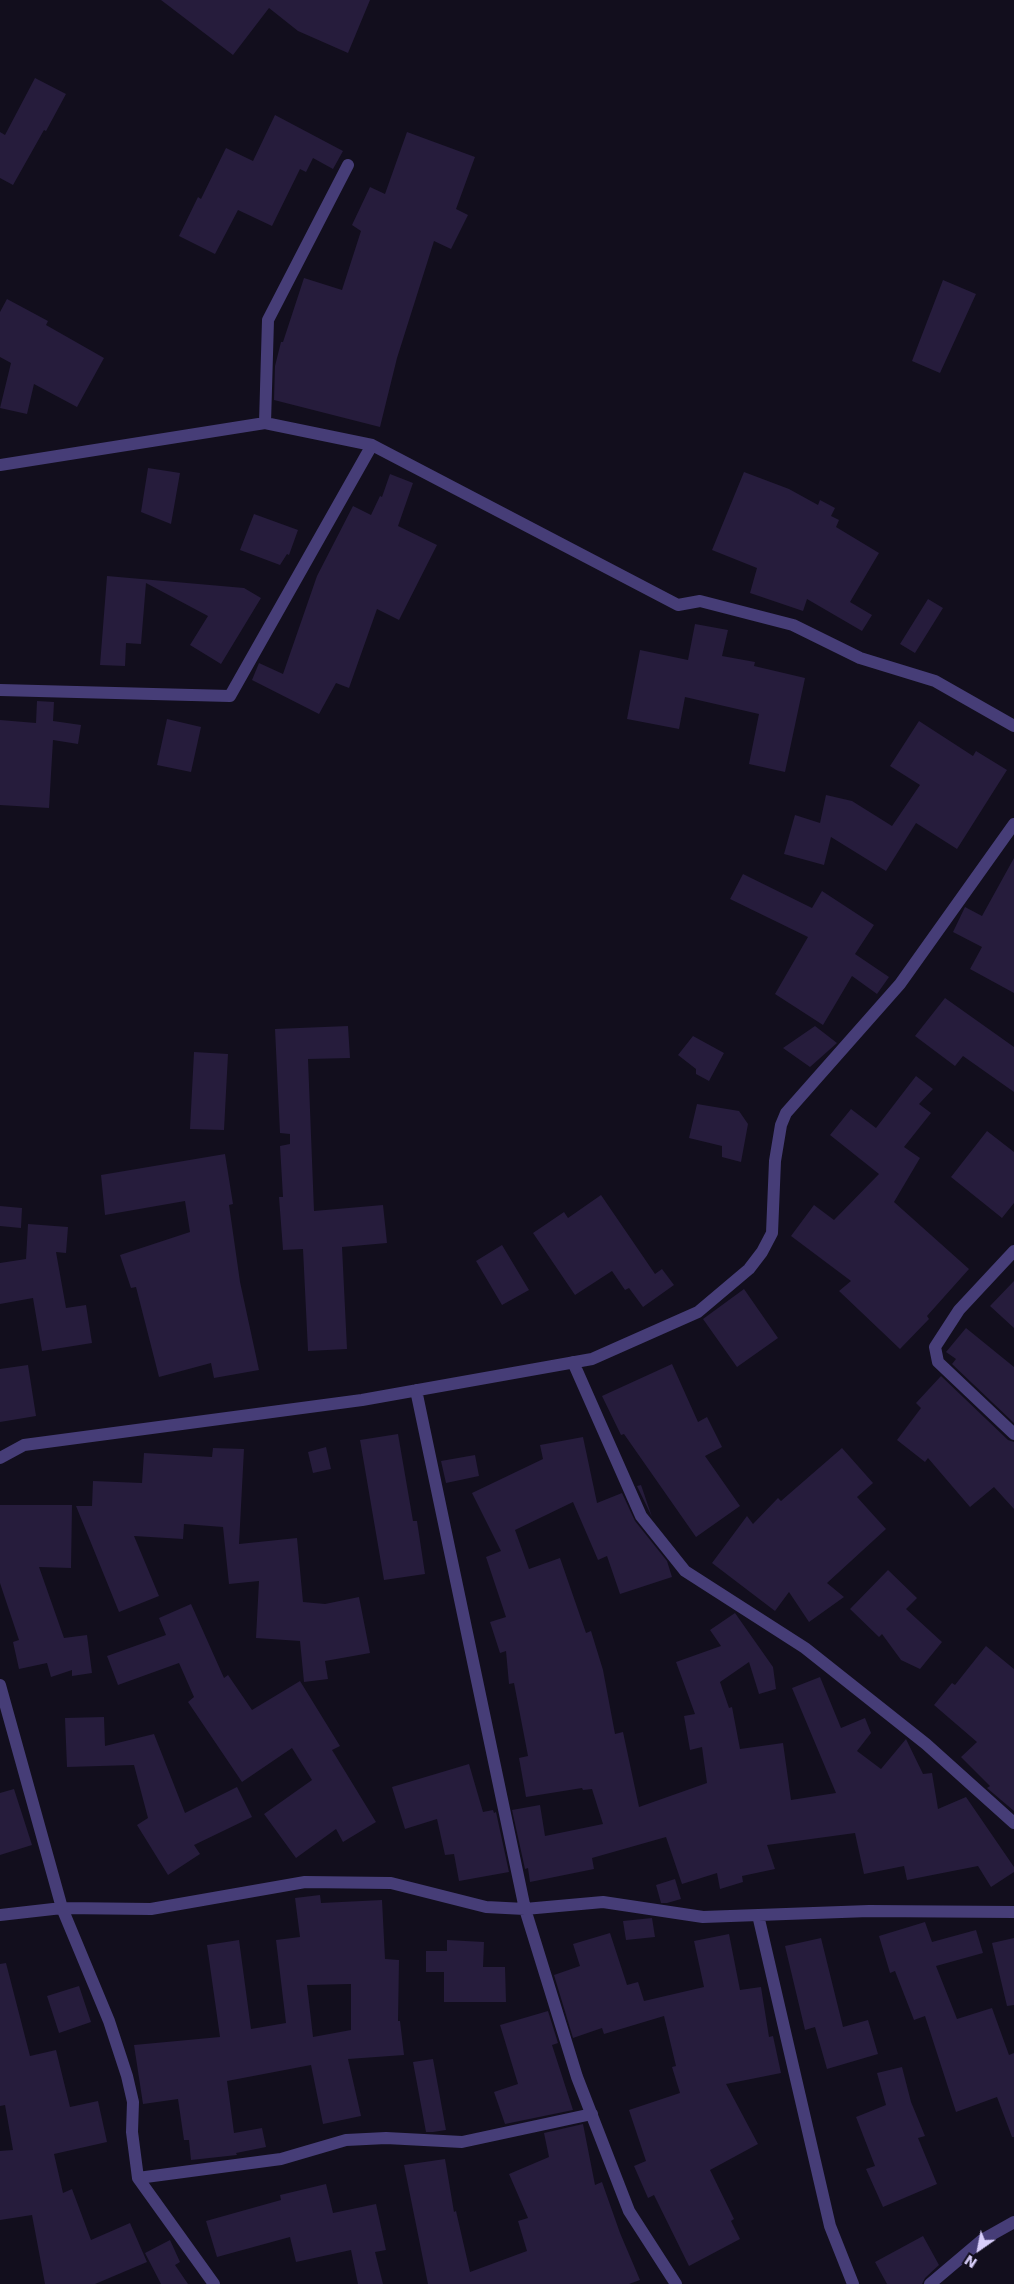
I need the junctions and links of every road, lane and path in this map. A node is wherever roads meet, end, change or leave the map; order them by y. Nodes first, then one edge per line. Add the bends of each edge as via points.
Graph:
1 (348, 165) dead end
2 (265, 423) junction
3 (372, 445) junction
4 (0, 465) edge
5 (0, 690) edge
6 (1014, 726) edge
7 (1014, 824) edge
8 (1014, 1251) edge
9 (573, 1362) junction
10 (416, 1390) junction
11 (1014, 1434) edge
12 (0, 1458) edge
13 (0, 1685) edge
14 (1014, 1823) edge
15 (62, 1908) junction
16 (525, 1909) junction
17 (1014, 1912) edge
18 (0, 1915) edge
19 (758, 1916) junction
20 (592, 2114) junction
21 (138, 2178) junction
22 (1014, 2222) edge
23 (214, 2284) edge
24 (676, 2284) edge
25 (853, 2284) edge
26 (930, 2284) edge

1 - 2 street via 268,320
2 - 3 street
2 - 4 street
3 - 5 street via 230,696
3 - 6 street via 678,606 700,601 793,625 860,658 935,681
7 - 9 street via 900,984 786,1113 775,1161 772,1233 749,1269 698,1312 592,1359
8 - 11 street via 959,1310 935,1347 938,1362
9 - 10 street
9 - 14 street via 641,1516 685,1571 806,1648 926,1744
10 - 12 street via 24,1445
10 - 16 street
13 - 15 street
15 - 16 street via 151,1909 314,1882 391,1883 486,1907
15 - 18 street
15 - 21 street via 109,2022 127,2076 133,2102 132,2132
16 - 19 street via 603,1902 703,1917
16 - 20 street via 577,2077
17 - 19 street via 869,1911
19 - 25 street via 830,2226
20 - 21 street via 462,2142 386,2138 346,2140 281,2159
20 - 24 street via 629,2211
21 - 23 street
22 - 26 street via 982,2240

